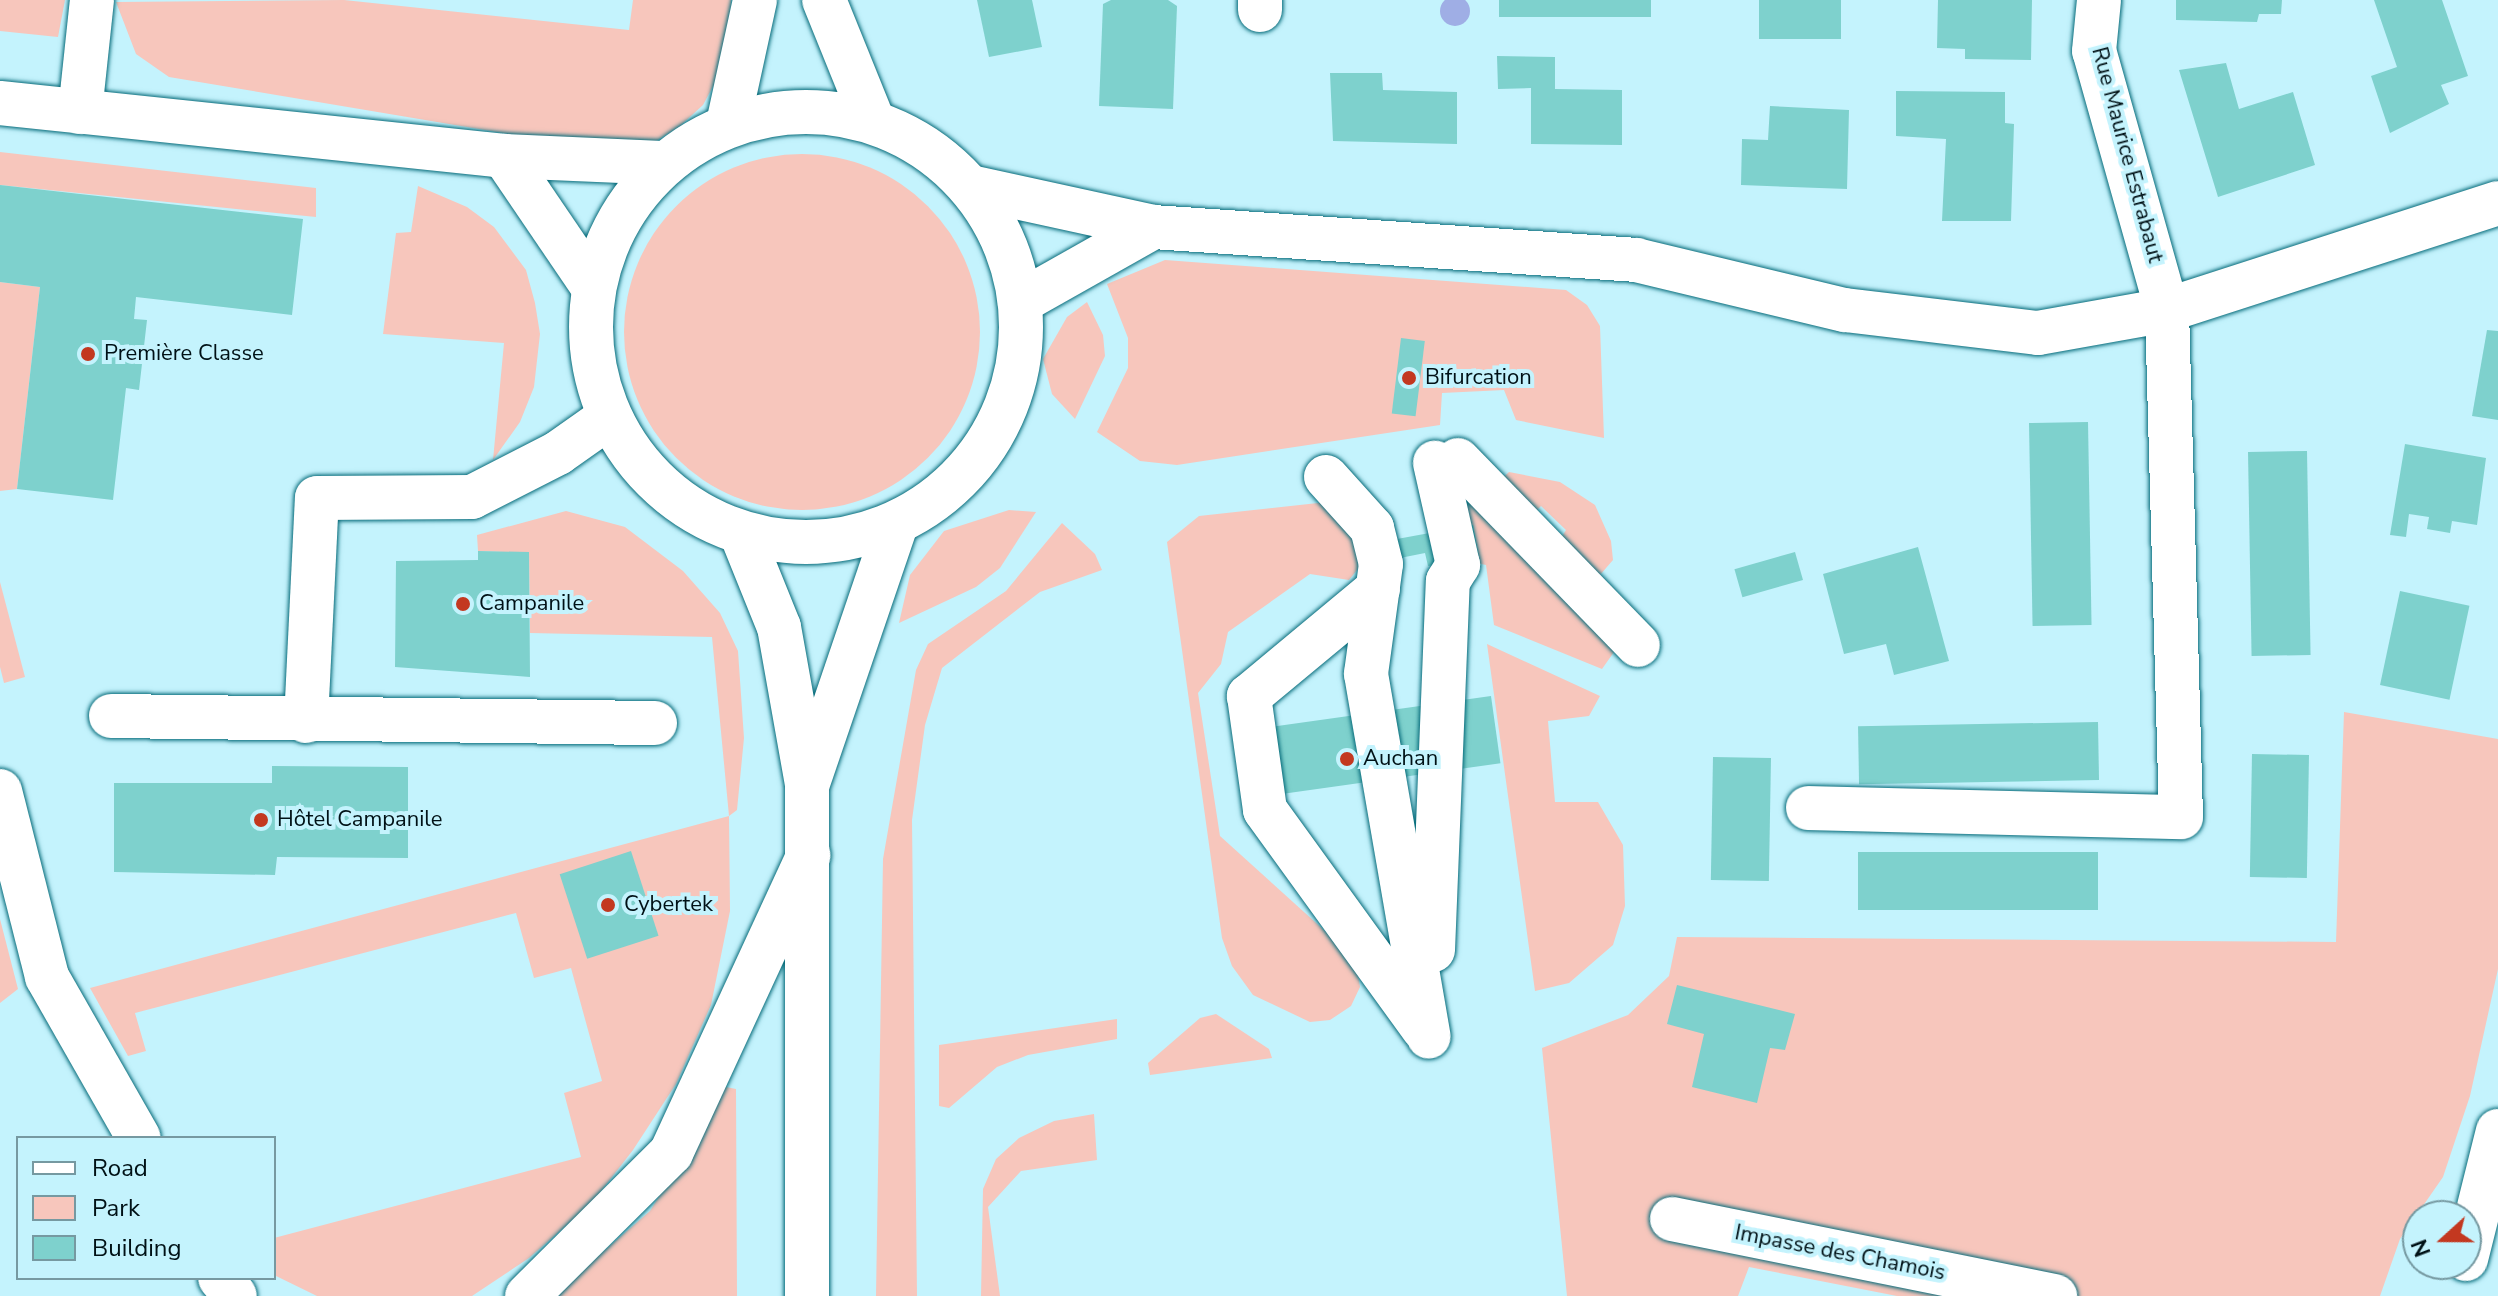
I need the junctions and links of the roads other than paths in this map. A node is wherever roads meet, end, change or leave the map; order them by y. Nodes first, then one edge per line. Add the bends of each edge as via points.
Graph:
1 (92, 0) edge
2 (755, 0) edge
3 (824, 0) edge
4 (2099, 0) edge
5 (0, 103) edge
6 (80, 112) junction
7 (873, 121) junction
8 (728, 124) junction
9 (504, 156) junction
10 (662, 163) junction
11 (970, 187) junction
12 (2498, 203) edge
13 (1153, 227) junction
14 (593, 287) junction
15 (1020, 302) junction
16 (2167, 310) junction
17 (609, 417) junction
18 (1326, 477) dead end
19 (896, 524) junction
20 (741, 533) junction
21 (1378, 589) junction
22 (1638, 645) dead end
23 (111, 716) dead end
24 (306, 721) junction
25 (655, 723) dead end
26 (807, 784) junction
27 (0, 791) edge
28 (1808, 808) dead end
29 (809, 855) junction
30 (1429, 1037) junction
31 (2498, 1131) edge
32 (138, 1136) edge
33 (2481, 1200) edge
34 (1672, 1219) dead end
35 (222, 1280) edge
36 (235, 1296) edge
37 (527, 1296) edge
38 (807, 1296) edge
39 (2055, 1296) edge

1 - 6 street
2 - 8 street
3 - 7 street
4 - 16 street, Rue Maurice Estrabaut via 2094,51
5 - 6 street
6 - 9 street
7 - 8 street via 800,110
7 - 11 street via 926,147
8 - 10 street
9 - 10 street
9 - 14 street
10 - 14 street via 617,220
11 - 13 street
11 - 15 street via 1003,241
12 - 16 street
13 - 15 street
13 - 16 street via 1636,260 1845,310 2038,333
14 - 17 street via 591,353
15 - 19 street via 1020,349 1010,394 988,442 955,483
16 - 28 street, Rue Maurice Estrabaut via 2181,817
17 - 20 street via 642,468 687,507
17 - 24 street via 558,453 472,497 317,498
18 - 21 street via 1372,528 1381,564
19 - 20 street via 832,540 793,543
19 - 26 street
20 - 26 street via 779,627
21 - 30 street via 1366,674
21 - 30 street via 1249,696 1265,810
22 - 30 street via 1447,462 1458,565 1448,581
23 - 24 street
24 - 25 street
26 - 29 street
27 - 32 street via 47,977
29 - 37 street via 671,1153
29 - 38 street
31 - 33 street
34 - 39 street, Impasse des Chamois
35 - 36 street

